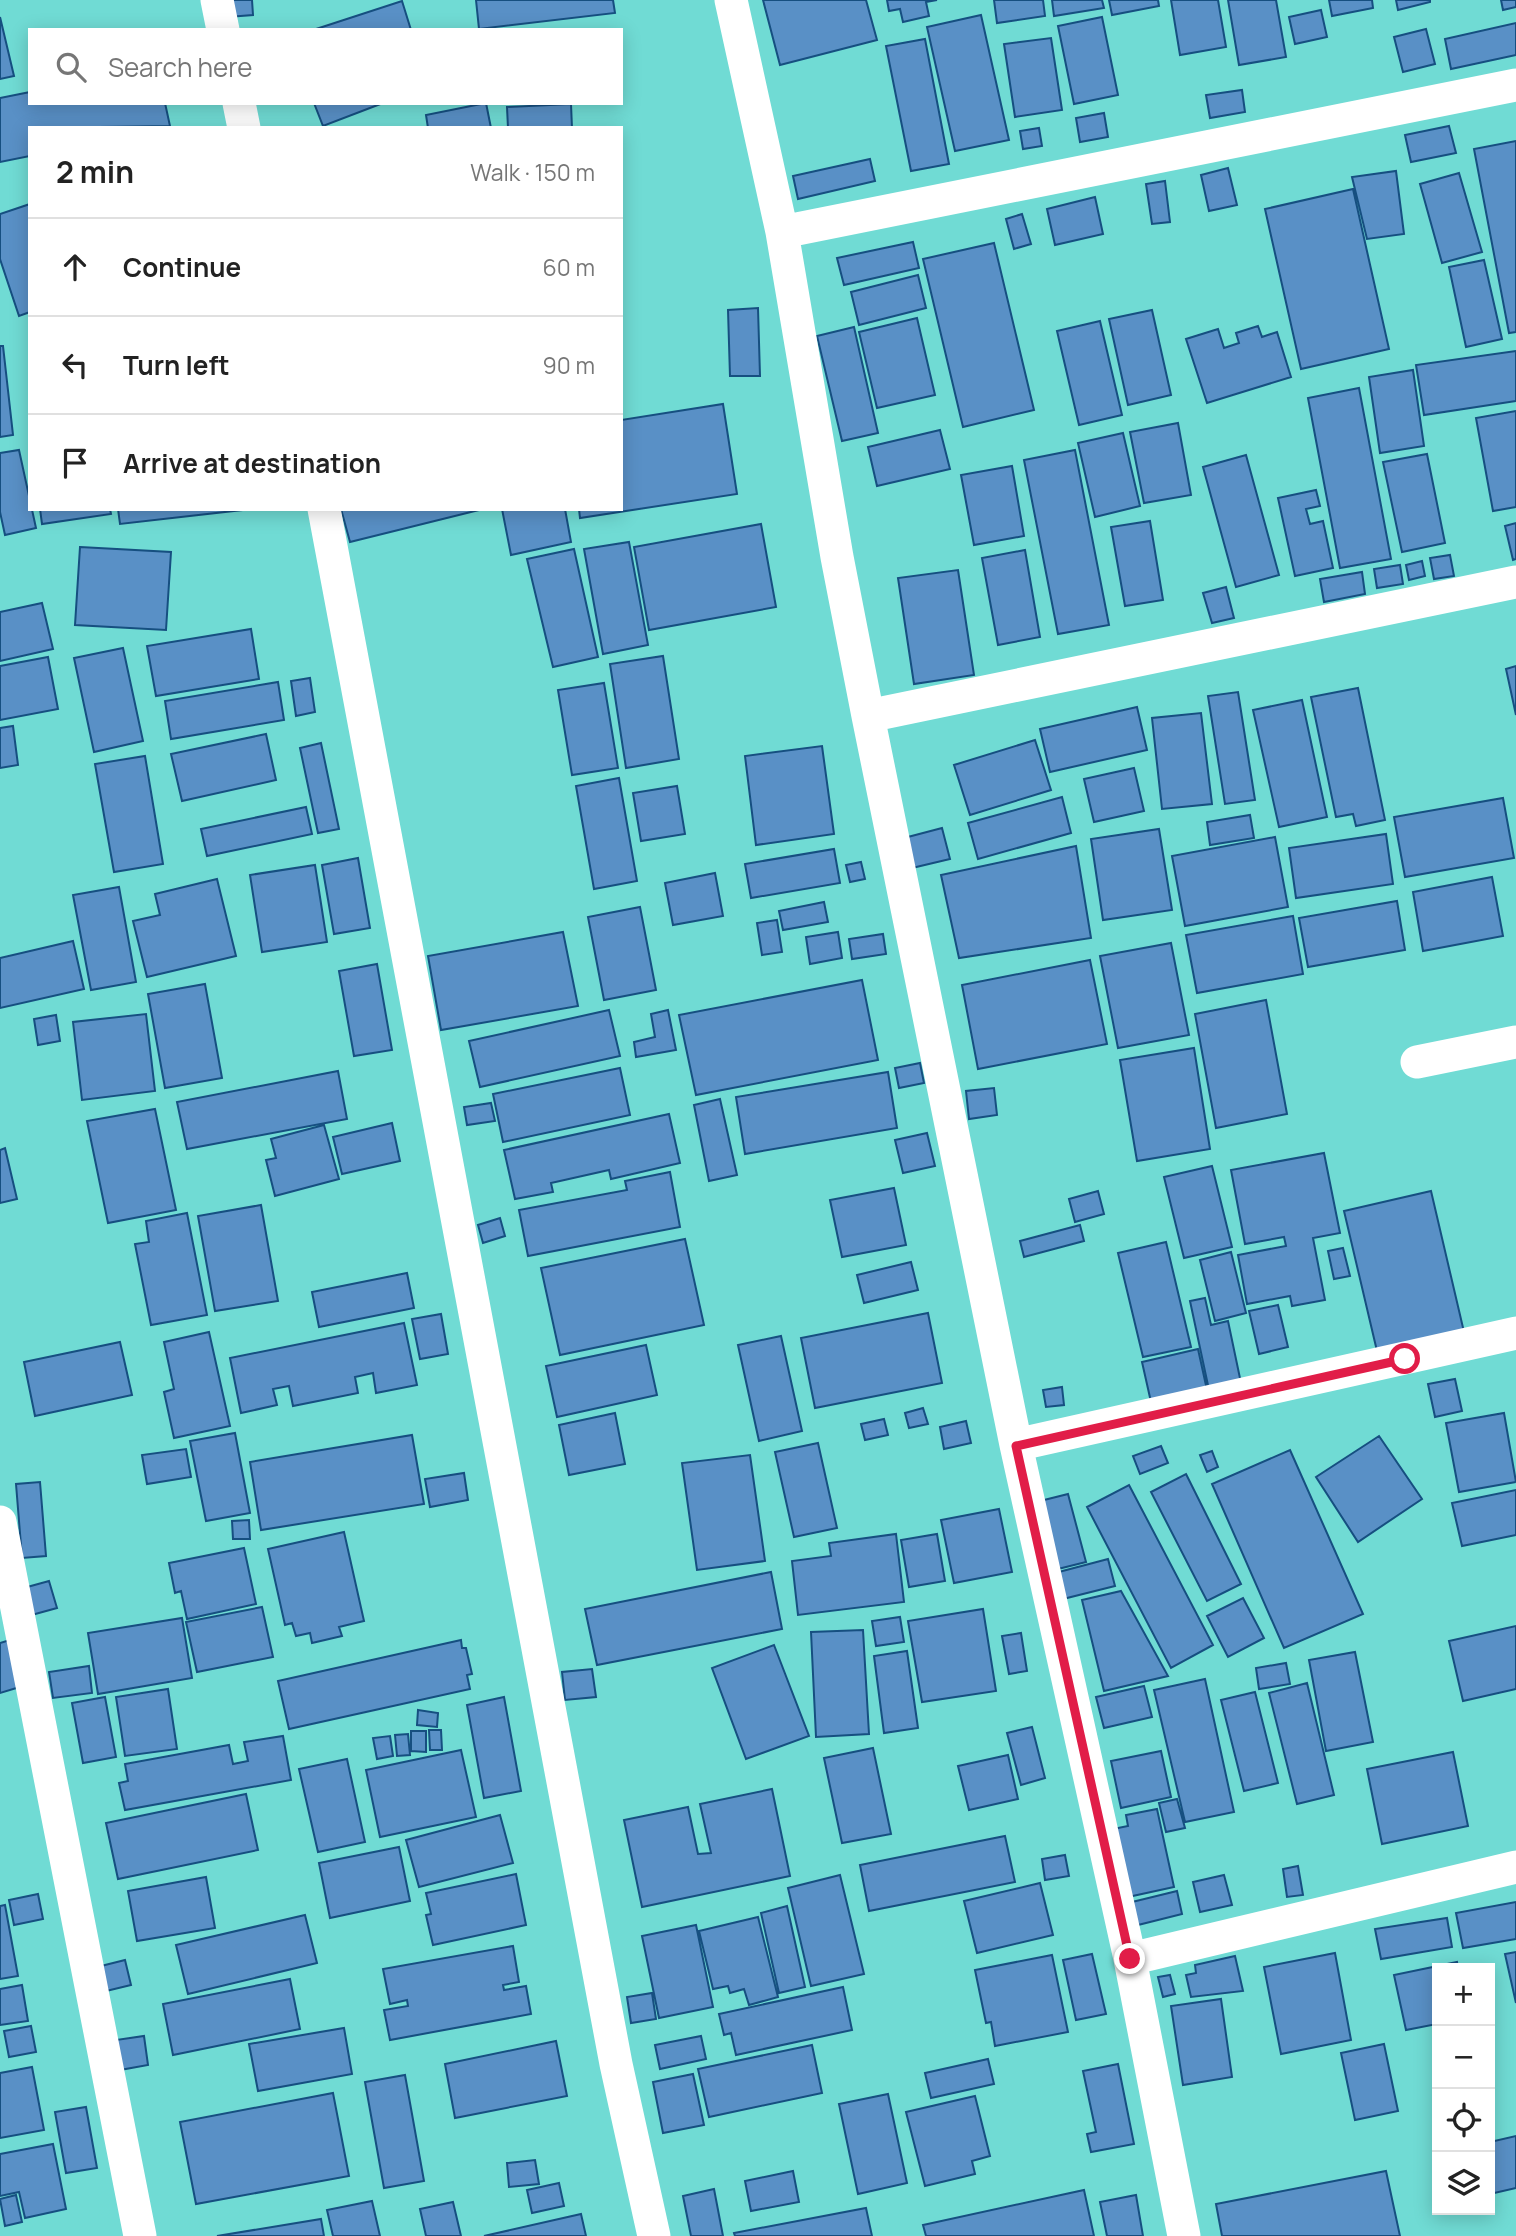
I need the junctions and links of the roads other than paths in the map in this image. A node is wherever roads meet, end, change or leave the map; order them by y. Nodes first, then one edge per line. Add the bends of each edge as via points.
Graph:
1 (217, 0) edge
2 (731, 0) edge
3 (223, 28) edge
4 (1516, 85) edge
5 (239, 105) edge
6 (244, 126) edge
7 (782, 232) junction
8 (324, 511) edge
9 (1516, 582) edge
10 (868, 716) junction
11 (1516, 1042) edge
12 (1417, 1062) dead end
13 (1516, 1333) edge
14 (1016, 1446) junction
15 (0, 1522) edge
16 (1516, 1867) edge
17 (1130, 1959) junction
18 (140, 2236) edge
19 (654, 2236) edge
20 (1184, 2236) edge

1 - 3 street
2 - 7 street
4 - 7 street
5 - 6 street
7 - 10 street
8 - 19 street via 616,2064
9 - 10 street
10 - 14 street
11 - 12 street
13 - 14 street
14 - 17 street
15 - 18 street
16 - 17 street
17 - 20 street

